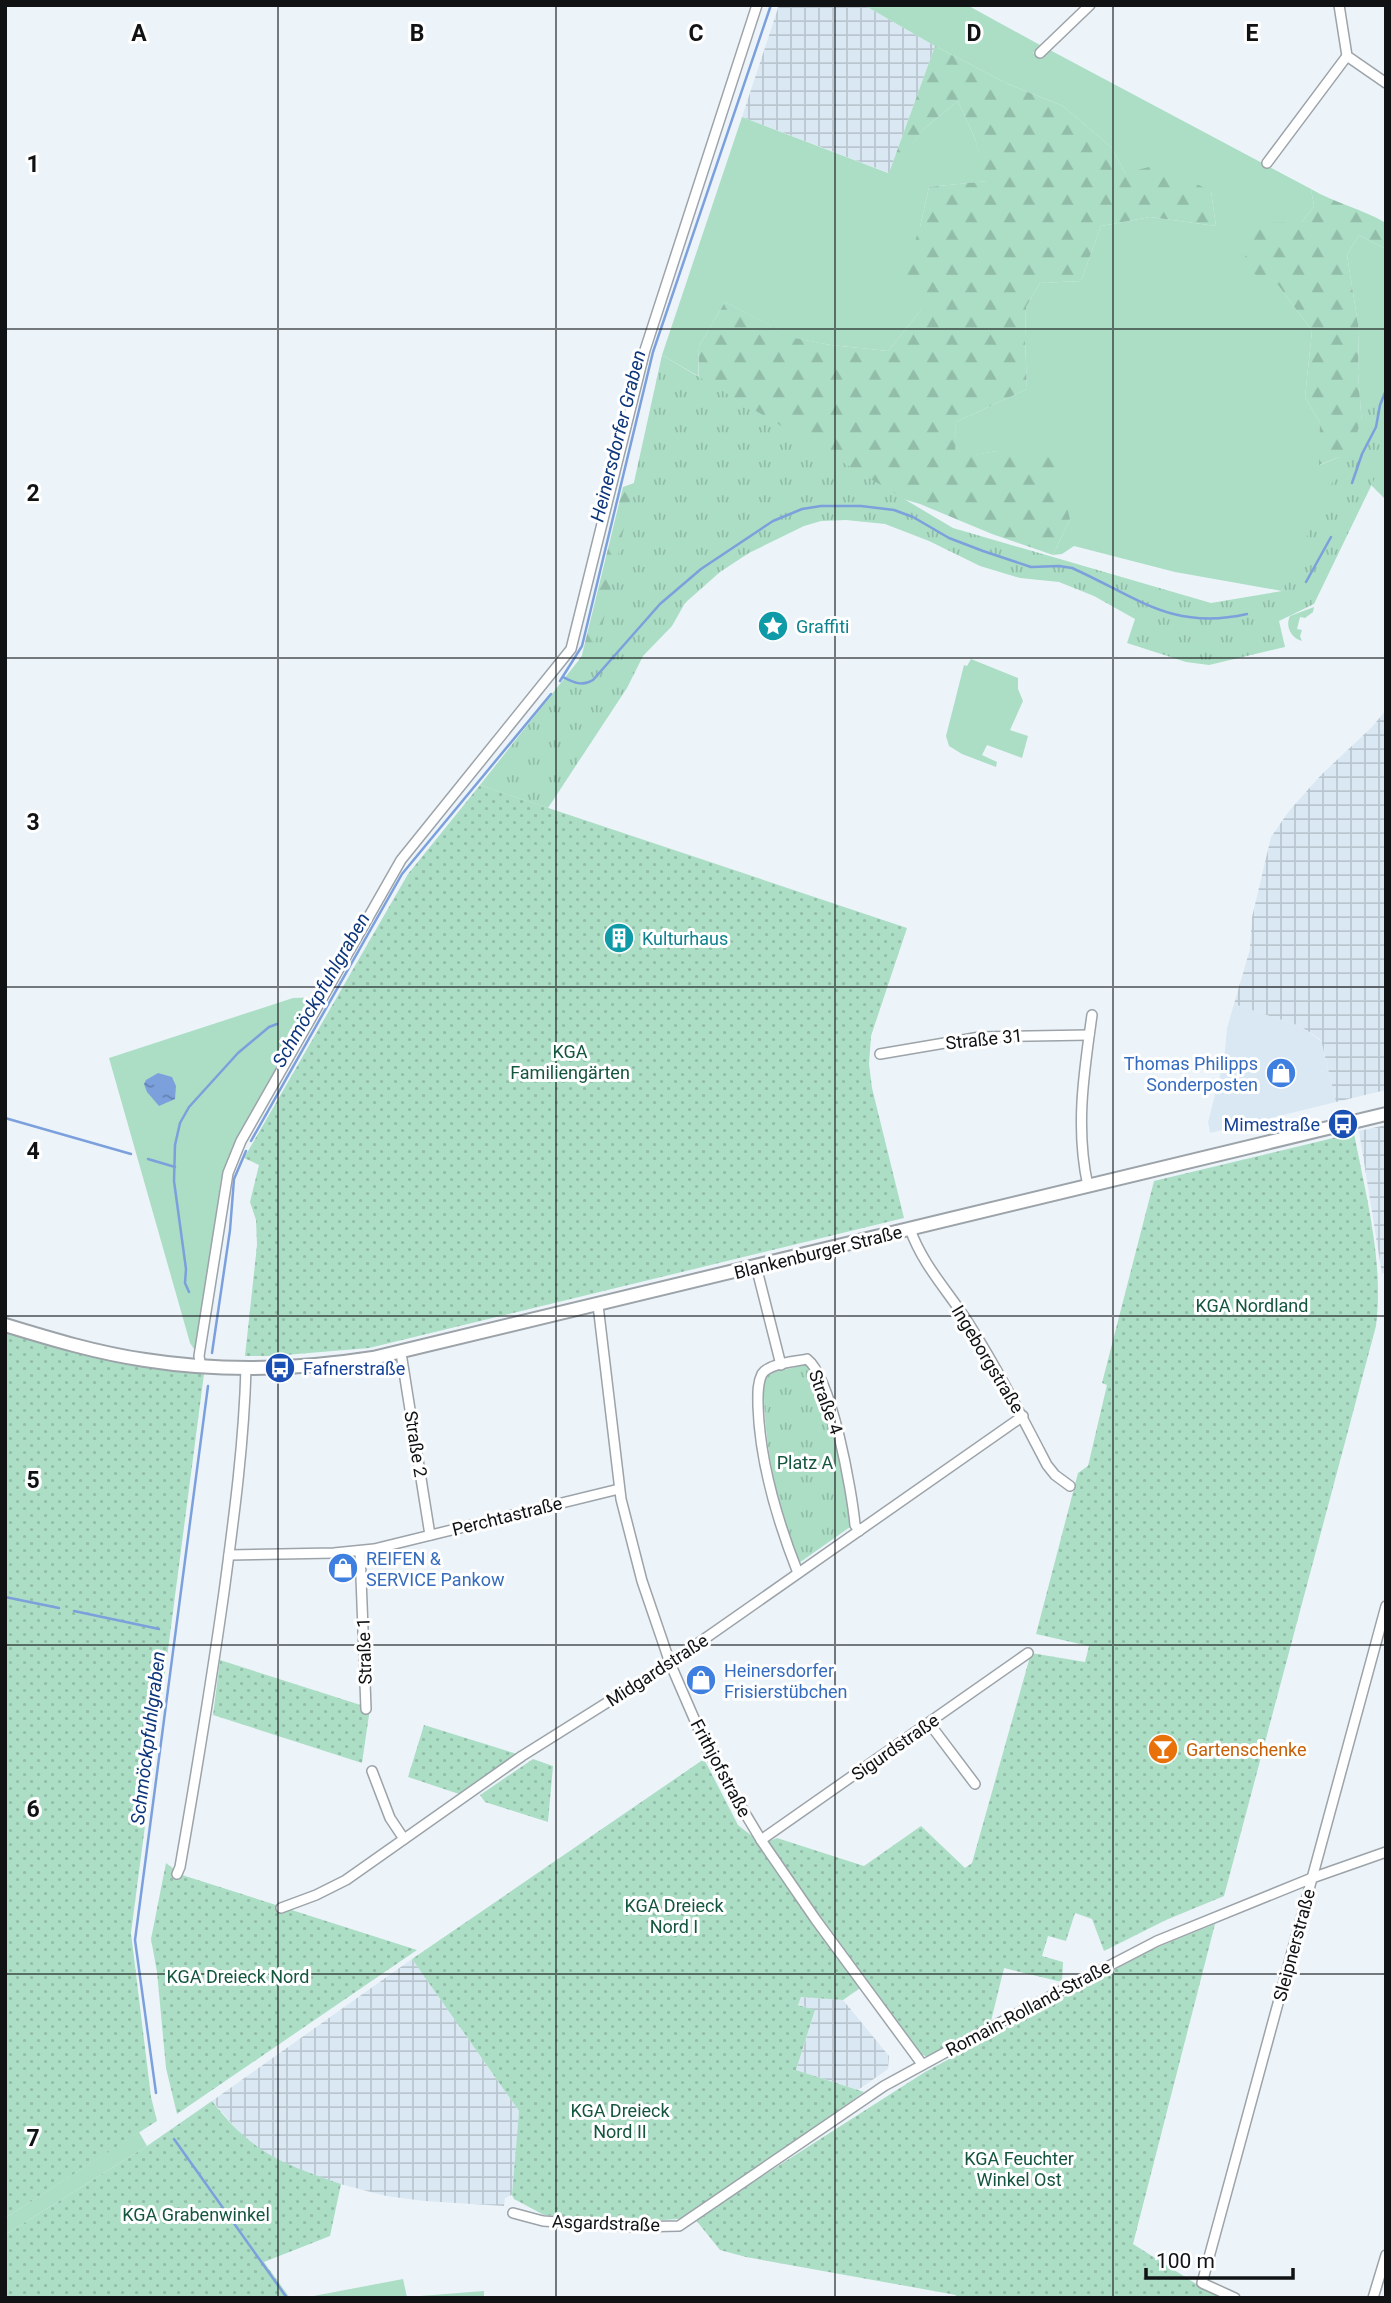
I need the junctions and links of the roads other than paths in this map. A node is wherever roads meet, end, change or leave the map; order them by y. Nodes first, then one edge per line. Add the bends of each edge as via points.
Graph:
1 (758, 5) edge
2 (1090, 5) edge
3 (1339, 5) edge
4 (1040, 53) dead end
5 (1347, 56) junction
6 (1386, 83) edge
7 (1267, 163) dead end
8 (1092, 1014) dead end
9 (1089, 1035) junction
10 (880, 1054) dead end
11 (1386, 1114) edge
12 (1088, 1186) junction
13 (911, 1229) junction
14 (756, 1266) junction
15 (598, 1305) junction
16 (5, 1325) edge
17 (401, 1353) junction
18 (781, 1365) junction
19 (201, 1367) junction
20 (246, 1368) junction
21 (1023, 1416) junction
22 (1070, 1486) dead end
23 (619, 1489) junction
24 (859, 1531) junction
25 (430, 1535) junction
26 (360, 1551) junction
27 (229, 1555) junction
28 (798, 1573) junction
29 (1386, 1606) edge
30 (1028, 1653) dead end
31 (670, 1663) junction
32 (366, 1709) dead end
33 (929, 1723) junction
34 (372, 1771) dead end
35 (975, 1784) dead end
36 (404, 1839) junction
37 (761, 1840) junction
38 (1386, 1852) edge
39 (177, 1874) dead end
40 (1312, 1878) junction
41 (281, 1908) dead end
42 (922, 2064) junction
43 (513, 2213) dead end
44 (696, 2215) joint
45 (1386, 2255) edge
46 (1236, 2298) edge
47 (1373, 2298) edge

1 - 19 street via 645,350 572,649 401,860 241,1140 225,1186
2 - 4 street
3 - 5 street
5 - 6 street
5 - 7 street
8 - 9 street
9 - 10 street, Straße 31 via 980,1037
9 - 12 street via 1080,1105
11 - 12 main road, Blankenburger Straße
12 - 13 main road, Blankenburger Straße
13 - 14 main road, Blankenburger Straße
13 - 21 street, Ingeborgstraße via 921,1256 965,1317
14 - 15 main road, Blankenburger Straße
14 - 18 street, Straße 4
15 - 17 main road, Blankenburger Straße
15 - 23 street, Frithjofstraße
16 - 19 main road, Blankenburger Straße via 120,1355
17 - 20 main road, Blankenburger Straße via 321,1365
17 - 25 street, Straße 2
18 - 24 street, Straße 4 via 807,1359 814,1367 842,1446
18 - 28 street via 763,1373 758,1388 759,1423 773,1502
19 - 20 main road, Blankenburger Straße
20 - 27 street via 242,1458
21 - 22 street, Ingeborgstraße via 1047,1465
21 - 24 street, Midgardstraße
23 - 25 street, Perchtastraße
23 - 31 street, Frithjofstraße
24 - 28 street, Midgardstraße
25 - 26 street, Perchtastraße
26 - 27 street, Perchtastraße
26 - 32 street, Straße 1
27 - 39 street via 207,1714
28 - 31 street, Midgardstraße
29 - 40 street, Sleipnerstraße
30 - 33 street, Sigurdstraße
31 - 36 street, Midgardstraße via 522,1756
31 - 37 street, Frithjofstraße via 709,1753
33 - 35 street
33 - 37 street, Sigurdstraße
34 - 36 street via 390,1818
36 - 41 street, Midgardstraße via 346,1880
37 - 42 street, Frithjofstraße
38 - 40 street, Romain-Rolland-Straße
40 - 42 street, Romain-Rolland-Straße via 1157,1941
40 - 46 street, Sleipnerstraße via 1202,2283
42 - 44 street, Romain-Rolland-Straße
43 - 44 street, Asgardstraße via 542,2221 633,2227 679,2225
45 - 47 street

